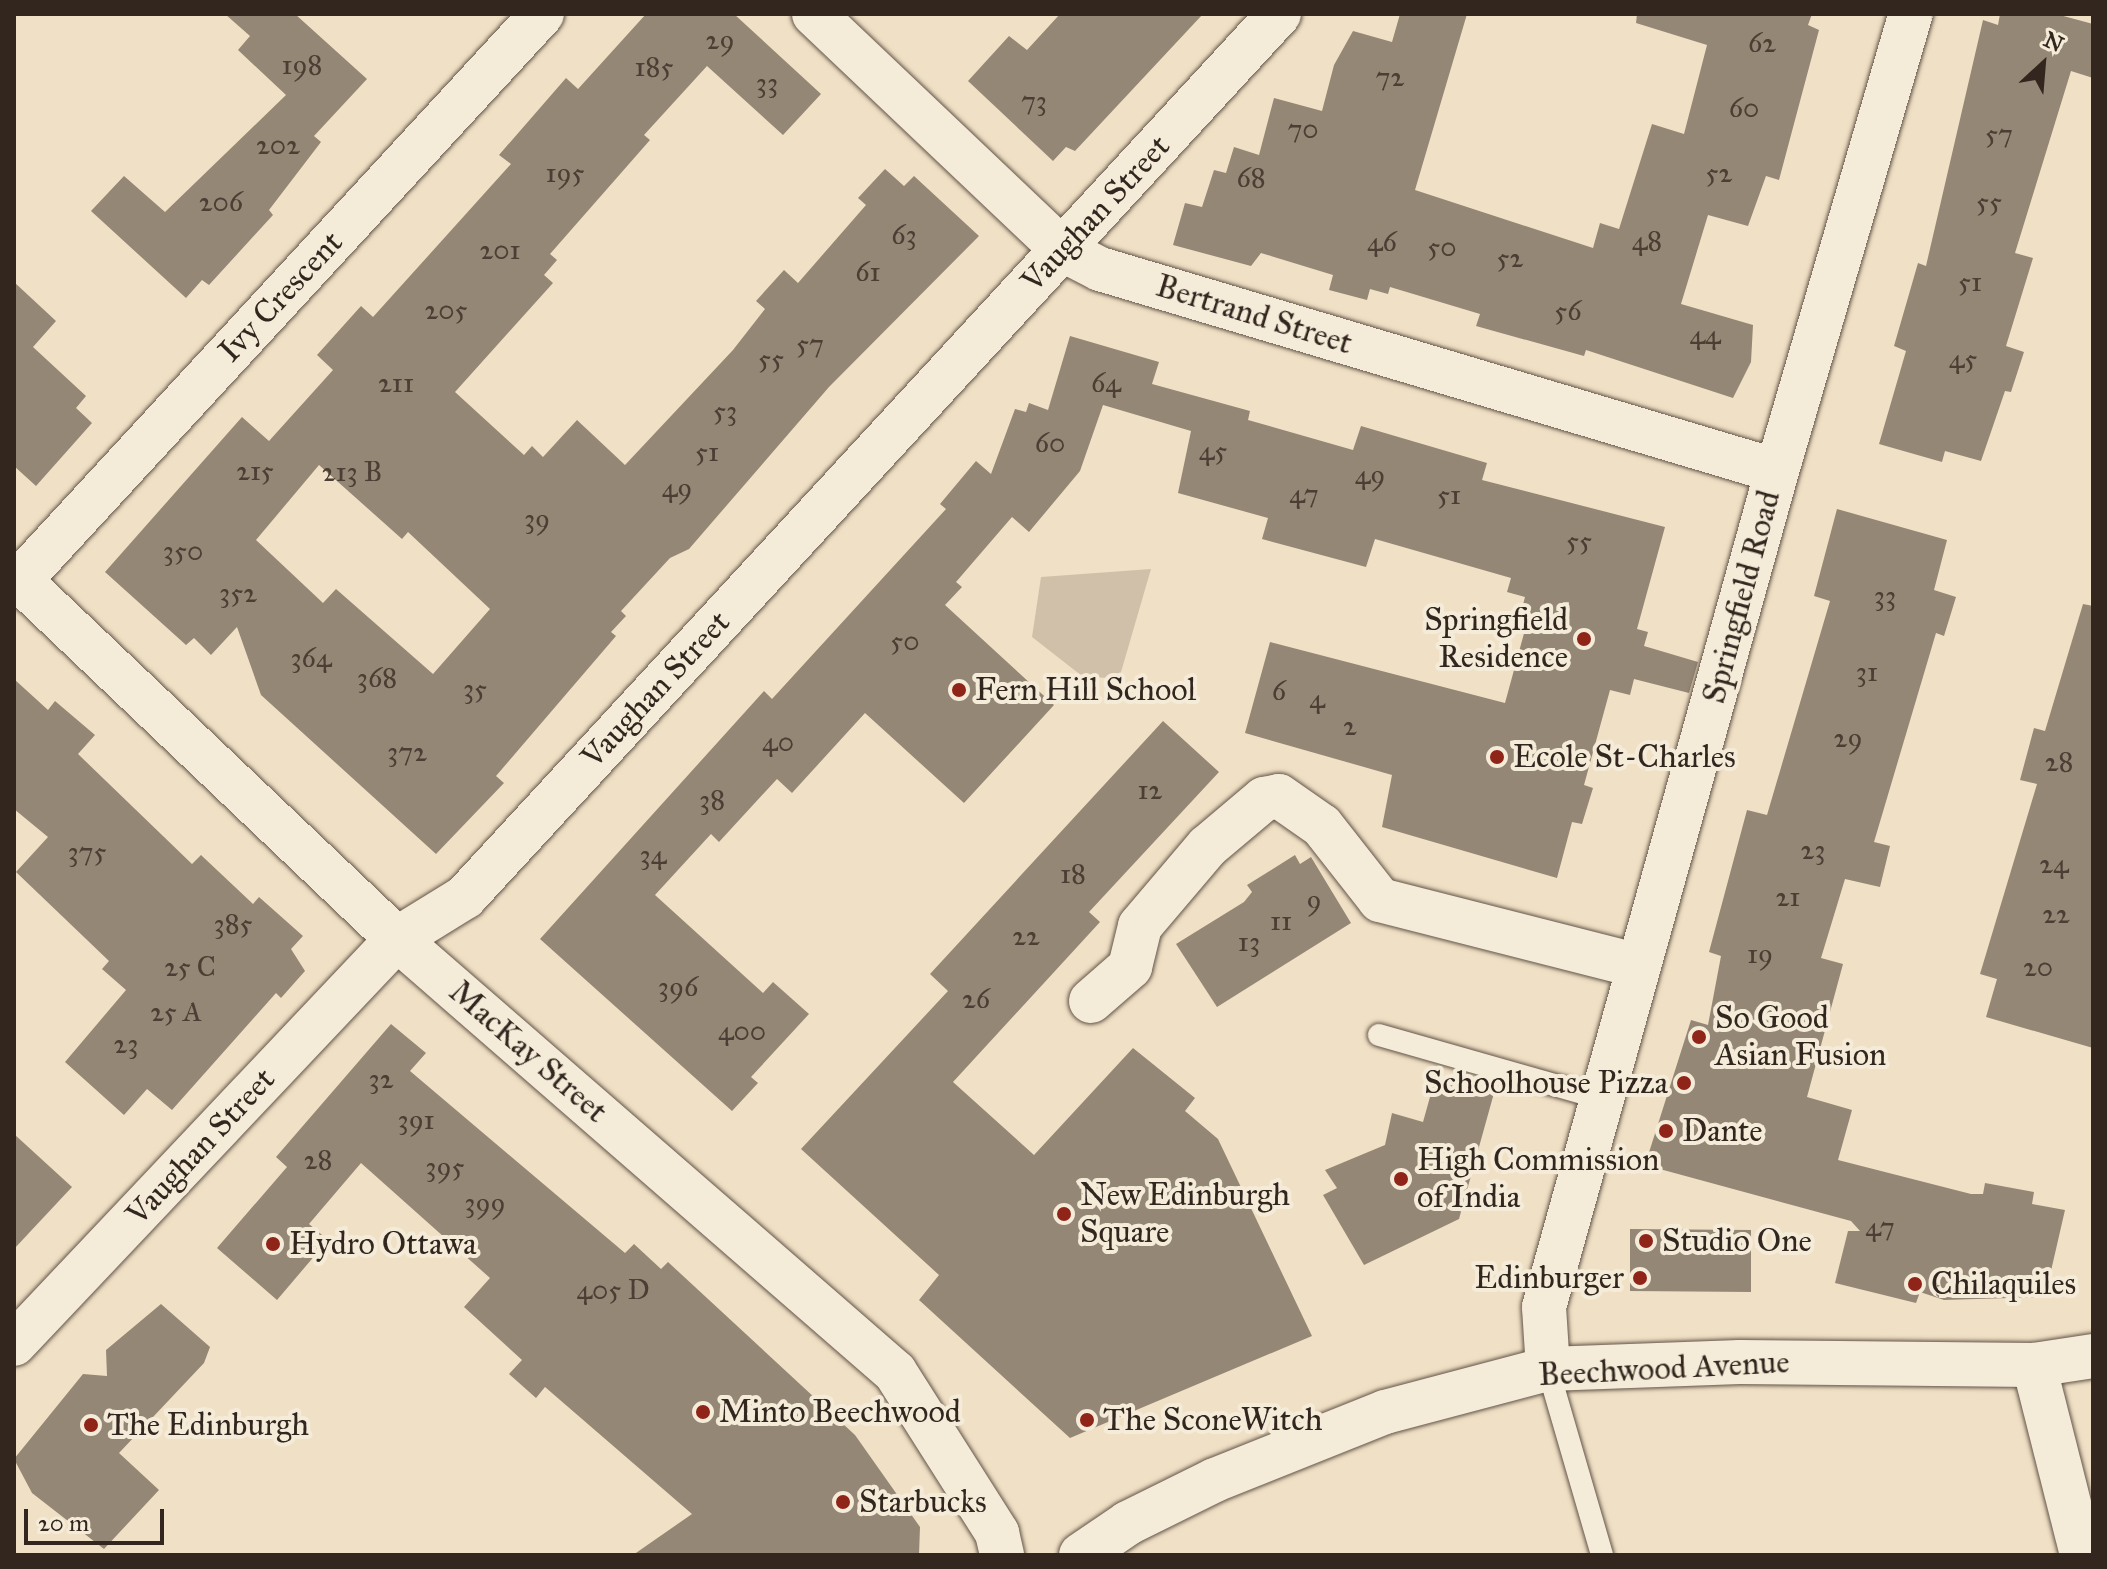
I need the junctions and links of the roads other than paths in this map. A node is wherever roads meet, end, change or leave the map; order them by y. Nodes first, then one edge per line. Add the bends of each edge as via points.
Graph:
1 (542, 14) edge
2 (814, 14) edge
3 (1279, 14) edge
4 (1911, 14) edge
5 (1063, 250) junction
6 (1777, 471) junction
7 (17, 578) edge
8 (397, 939) junction
9 (1639, 966) junction
10 (1091, 1001) dead end
11 (1379, 1035) dead end
12 (1603, 1099) junction
13 (14, 1344) edge
14 (2093, 1356) edge
15 (2034, 1365) junction
16 (1548, 1369) junction
17 (1002, 1555) edge
18 (1081, 1555) edge
19 (1602, 1555) edge
20 (2082, 1555) edge

1 - 7 street, Ivy Crescent
2 - 5 street, Bertrand Street
3 - 5 street, Vaughan Street
4 - 6 street, Springfield Road
5 - 6 street, Bertrand Street via 1100,269
5 - 8 street, Vaughan Street via 465,897
6 - 9 street, Springfield Road
7 - 8 street, MacKay Street
8 - 13 street, Vaughan Street
8 - 17 street, MacKay Street via 895,1372 997,1533
9 - 10 street via 1380,900 1322,826 1279,796 1264,799 1207,847 1140,926 1130,967
9 - 12 street, Springfield Road
11 - 12 lane
12 - 16 street, Springfield Road via 1544,1307
14 - 15 street, Beechwood Avenue
15 - 16 street, Beechwood Avenue via 1740,1362
15 - 20 street
16 - 18 street, Beechwood Avenue via 1385,1412 1215,1480 1128,1523
16 - 19 lane

